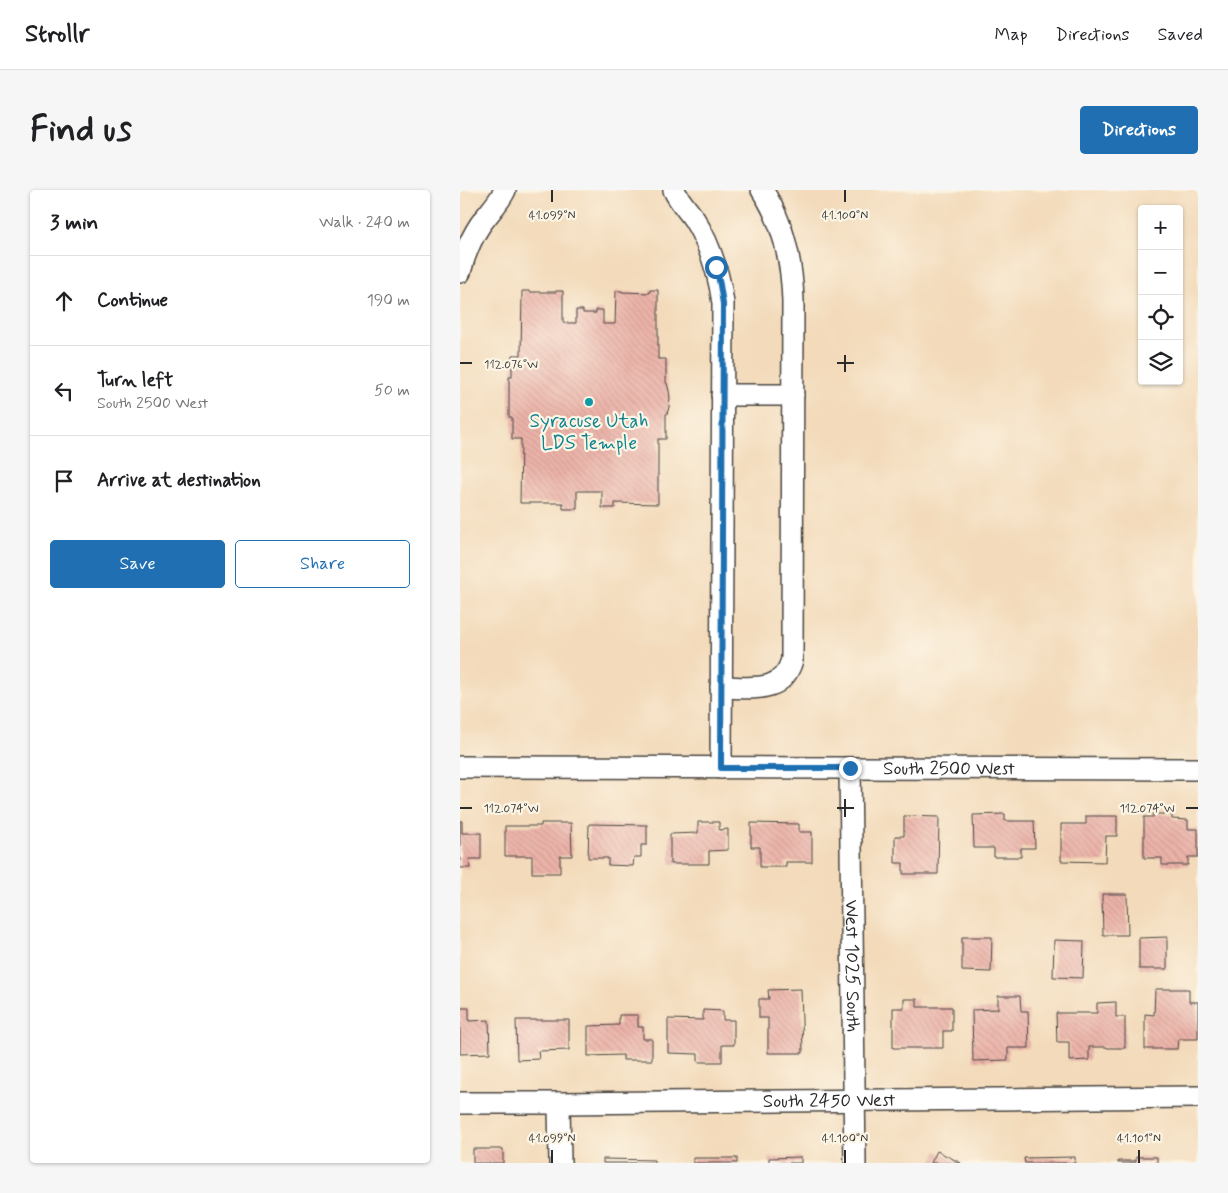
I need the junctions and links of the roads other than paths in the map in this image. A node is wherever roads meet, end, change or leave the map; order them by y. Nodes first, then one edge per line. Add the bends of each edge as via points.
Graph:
1 (505, 190) edge
2 (674, 190) edge
3 (762, 190) edge
4 (460, 272) edge
5 (722, 395) junction
6 (793, 395) junction
7 (722, 687) junction
8 (460, 767) edge
9 (721, 768) junction
10 (850, 768) junction
11 (1198, 769) edge
12 (1198, 1096) edge
13 (855, 1100) junction
14 (460, 1103) edge
15 (559, 1103) junction
16 (560, 1163) edge
17 (855, 1163) edge

1 - 4 street via 475,234
2 - 5 street via 702,233 720,285 723,304
3 - 6 street via 783,234 793,279
5 - 6 street
5 - 7 street
6 - 7 street via 790,669 771,686
7 - 9 street
8 - 9 street, South 2500 West
9 - 10 street, South 2500 West
10 - 11 street, South 2500 West
10 - 13 street, West 1025 South
12 - 13 street, South 2450 West
13 - 15 street, South 2450 West
13 - 17 street, West 1025 South
14 - 15 street, South 2450 West
15 - 16 street

